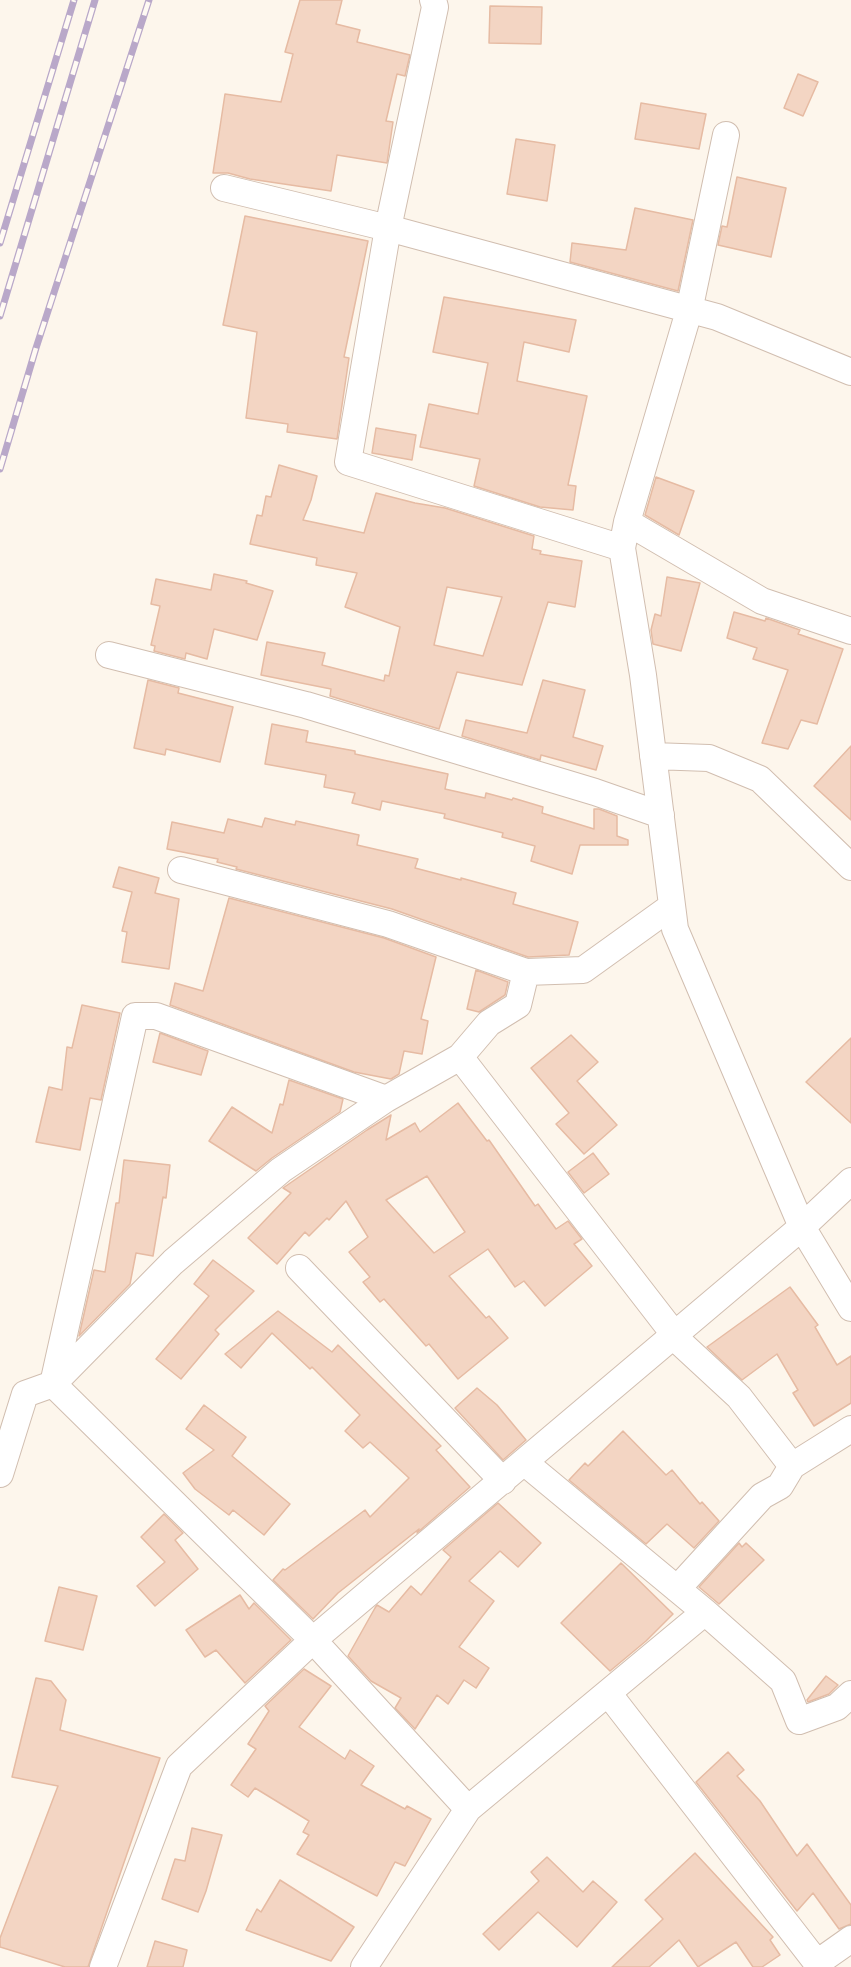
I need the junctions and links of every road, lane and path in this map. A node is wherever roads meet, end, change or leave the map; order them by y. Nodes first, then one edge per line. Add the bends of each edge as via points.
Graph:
1 (433, 0) edge
2 (726, 135) dead end
3 (224, 188) dead end
4 (388, 228) junction
5 (689, 311) junction
6 (851, 372) edge
7 (627, 522) junction
8 (622, 548) junction
9 (851, 631) edge
10 (109, 655) dead end
11 (653, 756) junction
12 (661, 814) junction
13 (851, 867) edge
14 (181, 870) dead end
15 (672, 906) junction
16 (526, 972) junction
17 (460, 1057) junction
18 (386, 1099) junction
19 (851, 1181) edge
20 (802, 1227) junction
21 (299, 1268) dead end
22 (851, 1308) edge
23 (673, 1336) junction
24 (53, 1384) junction
25 (851, 1429) edge
26 (524, 1462) junction
27 (792, 1466) junction
28 (0, 1474) edge
29 (503, 1480) junction
30 (677, 1588) junction
31 (705, 1612) junction
32 (313, 1641) junction
33 (608, 1693) junction
34 (851, 1694) edge
35 (468, 1809) junction
36 (851, 1939) edge
37 (103, 1967) edge
38 (364, 1967) edge

1 - 4 street via 435,7
2 - 5 street
3 - 4 street
4 - 5 street
4 - 8 street via 348,462
5 - 6 street via 717,317
5 - 7 street
7 - 8 street
7 - 9 street via 762,601
8 - 11 street
10 - 12 street via 306,705
11 - 12 street
11 - 13 street via 709,758 760,779
12 - 15 street
14 - 16 street via 388,924
15 - 16 street via 584,970
15 - 20 street via 675,929
16 - 17 street via 518,1005 489,1023
17 - 18 street
17 - 23 street
18 - 24 street via 281,1170 173,1262
18 - 24 street via 156,1016 135,1016
19 - 20 street
20 - 22 street
20 - 23 street
21 - 29 street
23 - 26 street
23 - 27 street via 739,1397
24 - 28 street via 25,1394
24 - 32 street
25 - 27 street
26 - 29 street
26 - 30 street
27 - 30 street via 780,1486 762,1496
29 - 32 street
30 - 31 street
31 - 33 street
31 - 34 street via 783,1681 799,1721 837,1707
32 - 35 street
32 - 37 street via 179,1766
33 - 35 street
33 - 36 street via 817,1964
35 - 38 street

